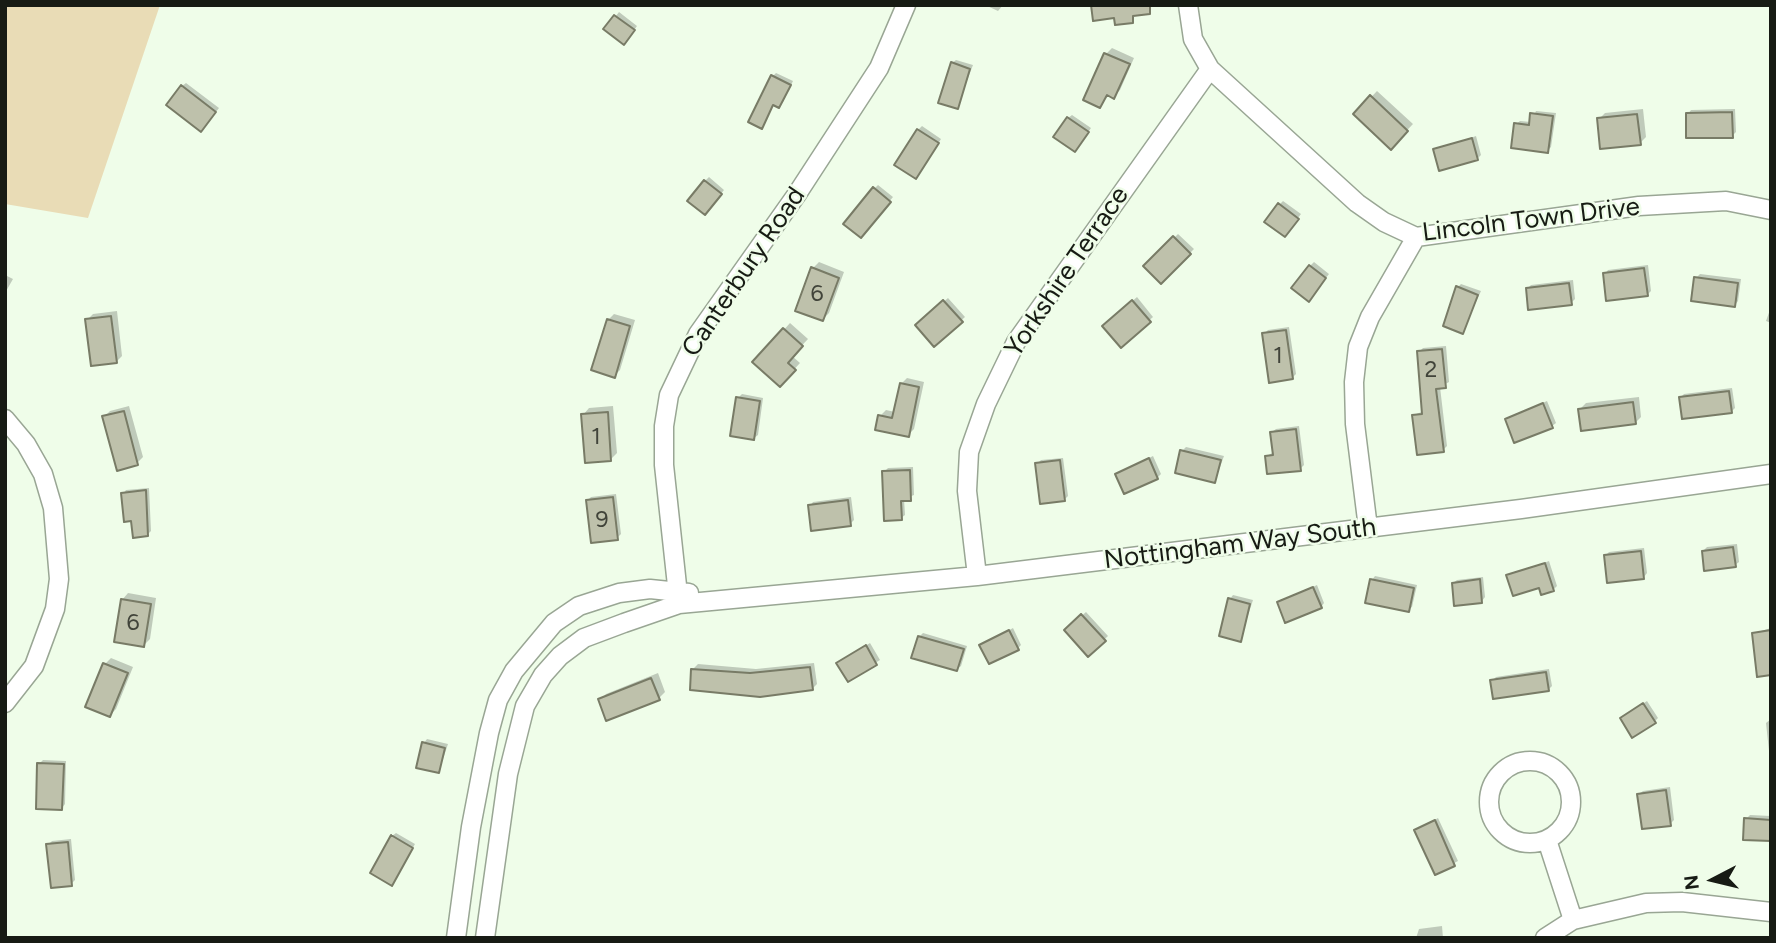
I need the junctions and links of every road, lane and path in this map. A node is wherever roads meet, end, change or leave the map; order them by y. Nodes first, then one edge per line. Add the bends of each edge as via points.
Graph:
1 (906, 5) edge
2 (1188, 5) edge
3 (1210, 69) junction
4 (1771, 210) edge
5 (1416, 237) junction
6 (5, 419) edge
7 (1771, 474) edge
8 (1368, 528) junction
9 (976, 576) junction
10 (678, 597) junction
11 (5, 703) edge
12 (1547, 840) junction
13 (1771, 912) edge
14 (1573, 920) junction
15 (456, 938) edge
16 (485, 938) edge
17 (1545, 938) edge

1 - 10 street, Canterbury Road via 879,68 698,334 669,395 664,464
2 - 3 street, Lincoln Town Drive via 1193,39
3 - 5 street, Lincoln Town Drive via 1357,203
3 - 9 street, Yorkshire Terrace via 1016,342 986,404 969,452 967,491
4 - 5 street, Lincoln Town Drive via 1726,201 1639,206
5 - 8 street via 1358,347 1355,424
6 - 11 street via 43,474 53,508 60,579 55,609 34,666
7 - 8 street, Nottingham Way South
8 - 9 street, Nottingham Way South
9 - 10 street, Nottingham Way South via 708,601
10 - 15 street, Nottingham Way South via 619,593 579,606 554,623 514,671 498,700 489,733
10 - 16 street, Nottingham Way South via 584,638 543,675 525,706 508,774
12 - 12 street via 1518,842 1502,832 1491,816 1492,787 1511,766 1530,761 1549,766 1568,789 1568,818
12 - 14 street
13 - 14 street via 1682,902 1646,904
14 - 17 street

